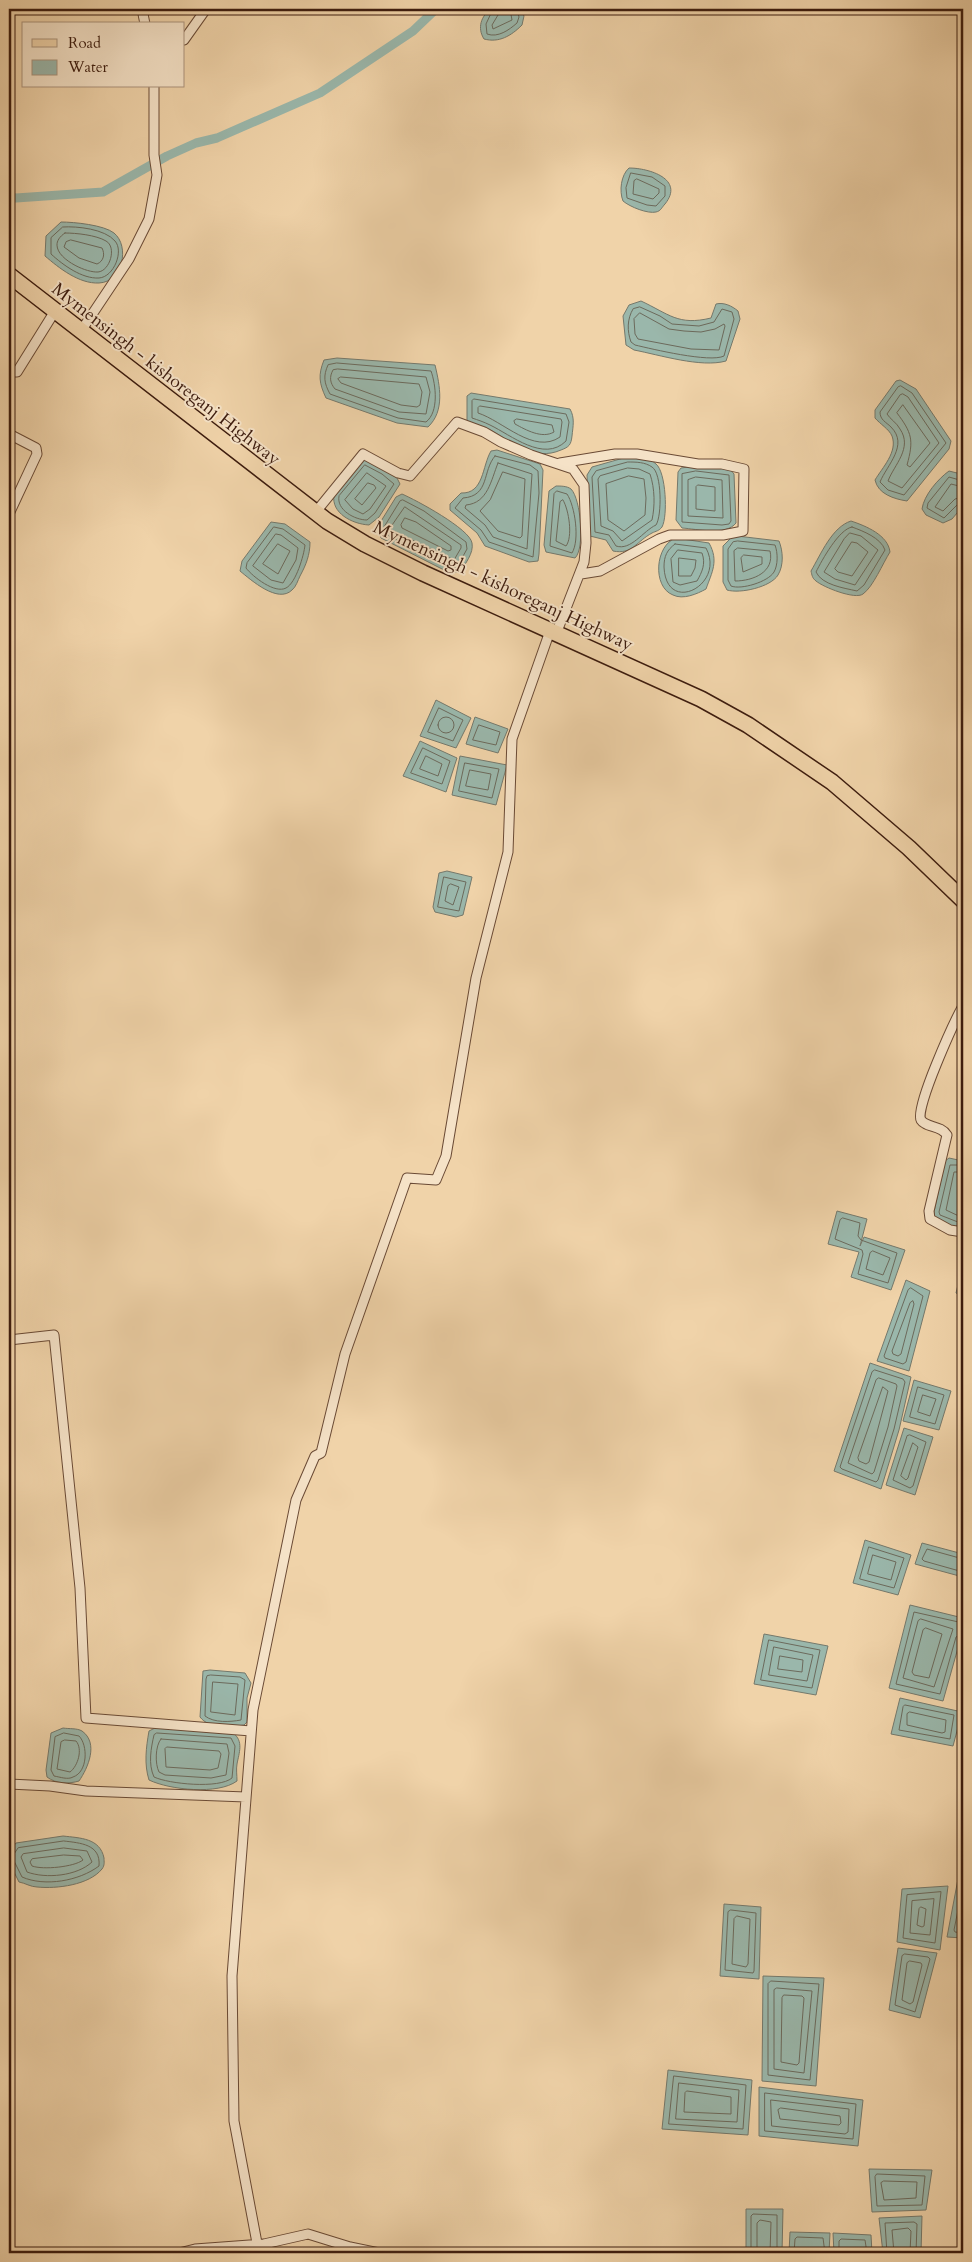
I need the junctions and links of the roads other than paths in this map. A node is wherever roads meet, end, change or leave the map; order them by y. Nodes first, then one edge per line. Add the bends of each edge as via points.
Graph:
1 (142, 9) edge
2 (206, 9) edge
3 (145, 22) edge
4 (185, 39) edge
5 (154, 88) edge
6 (9, 275) edge
7 (55, 311) junction
8 (81, 331) junction
9 (9, 372) edge
10 (9, 434) edge
11 (560, 463) junction
12 (315, 513) junction
13 (9, 514) edge
14 (580, 574) junction
15 (553, 632) junction
16 (963, 900) edge
17 (963, 1006) edge
18 (963, 1232) edge
19 (9, 1340) edge
20 (251, 1731) junction
21 (9, 1784) edge
22 (246, 1797) junction
23 (257, 2243) junction
24 (179, 2253) edge
25 (379, 2253) edge

1 - 3 street
2 - 4 street
5 - 8 street via 157,175 149,219 115,283
6 - 7 main road, Mymensingh - kishoreganj Highway
7 - 8 main road, Mymensingh - kishoreganj Highway
7 - 9 street via 17,372
8 - 12 main road, Mymensingh - kishoreganj Highway
10 - 13 street via 36,448 37,454
11 - 12 street via 531,456 457,422 410,476 363,454
11 - 14 street via 574,468 584,485 586,543
11 - 14 street via 615,454 637,454 744,468 743,531 723,535 670,535 600,571
12 - 15 main road, Mymensingh - kishoreganj Highway via 365,544
14 - 15 street
15 - 16 main road, Mymensingh - kishoreganj Highway via 701,699 789,751 832,782
15 - 20 street via 512,739 508,852 476,978 446,1156 436,1180 407,1178 345,1354 321,1453 315,1456 296,1500
17 - 18 street via 919,1112 923,1123 947,1135 929,1211 930,1219 950,1230
19 - 20 street via 54,1335 80,1588 86,1718
20 - 22 street
21 - 22 street via 86,1791
22 - 23 street via 232,1976 234,2121
23 - 24 street
23 - 25 street via 308,2234

